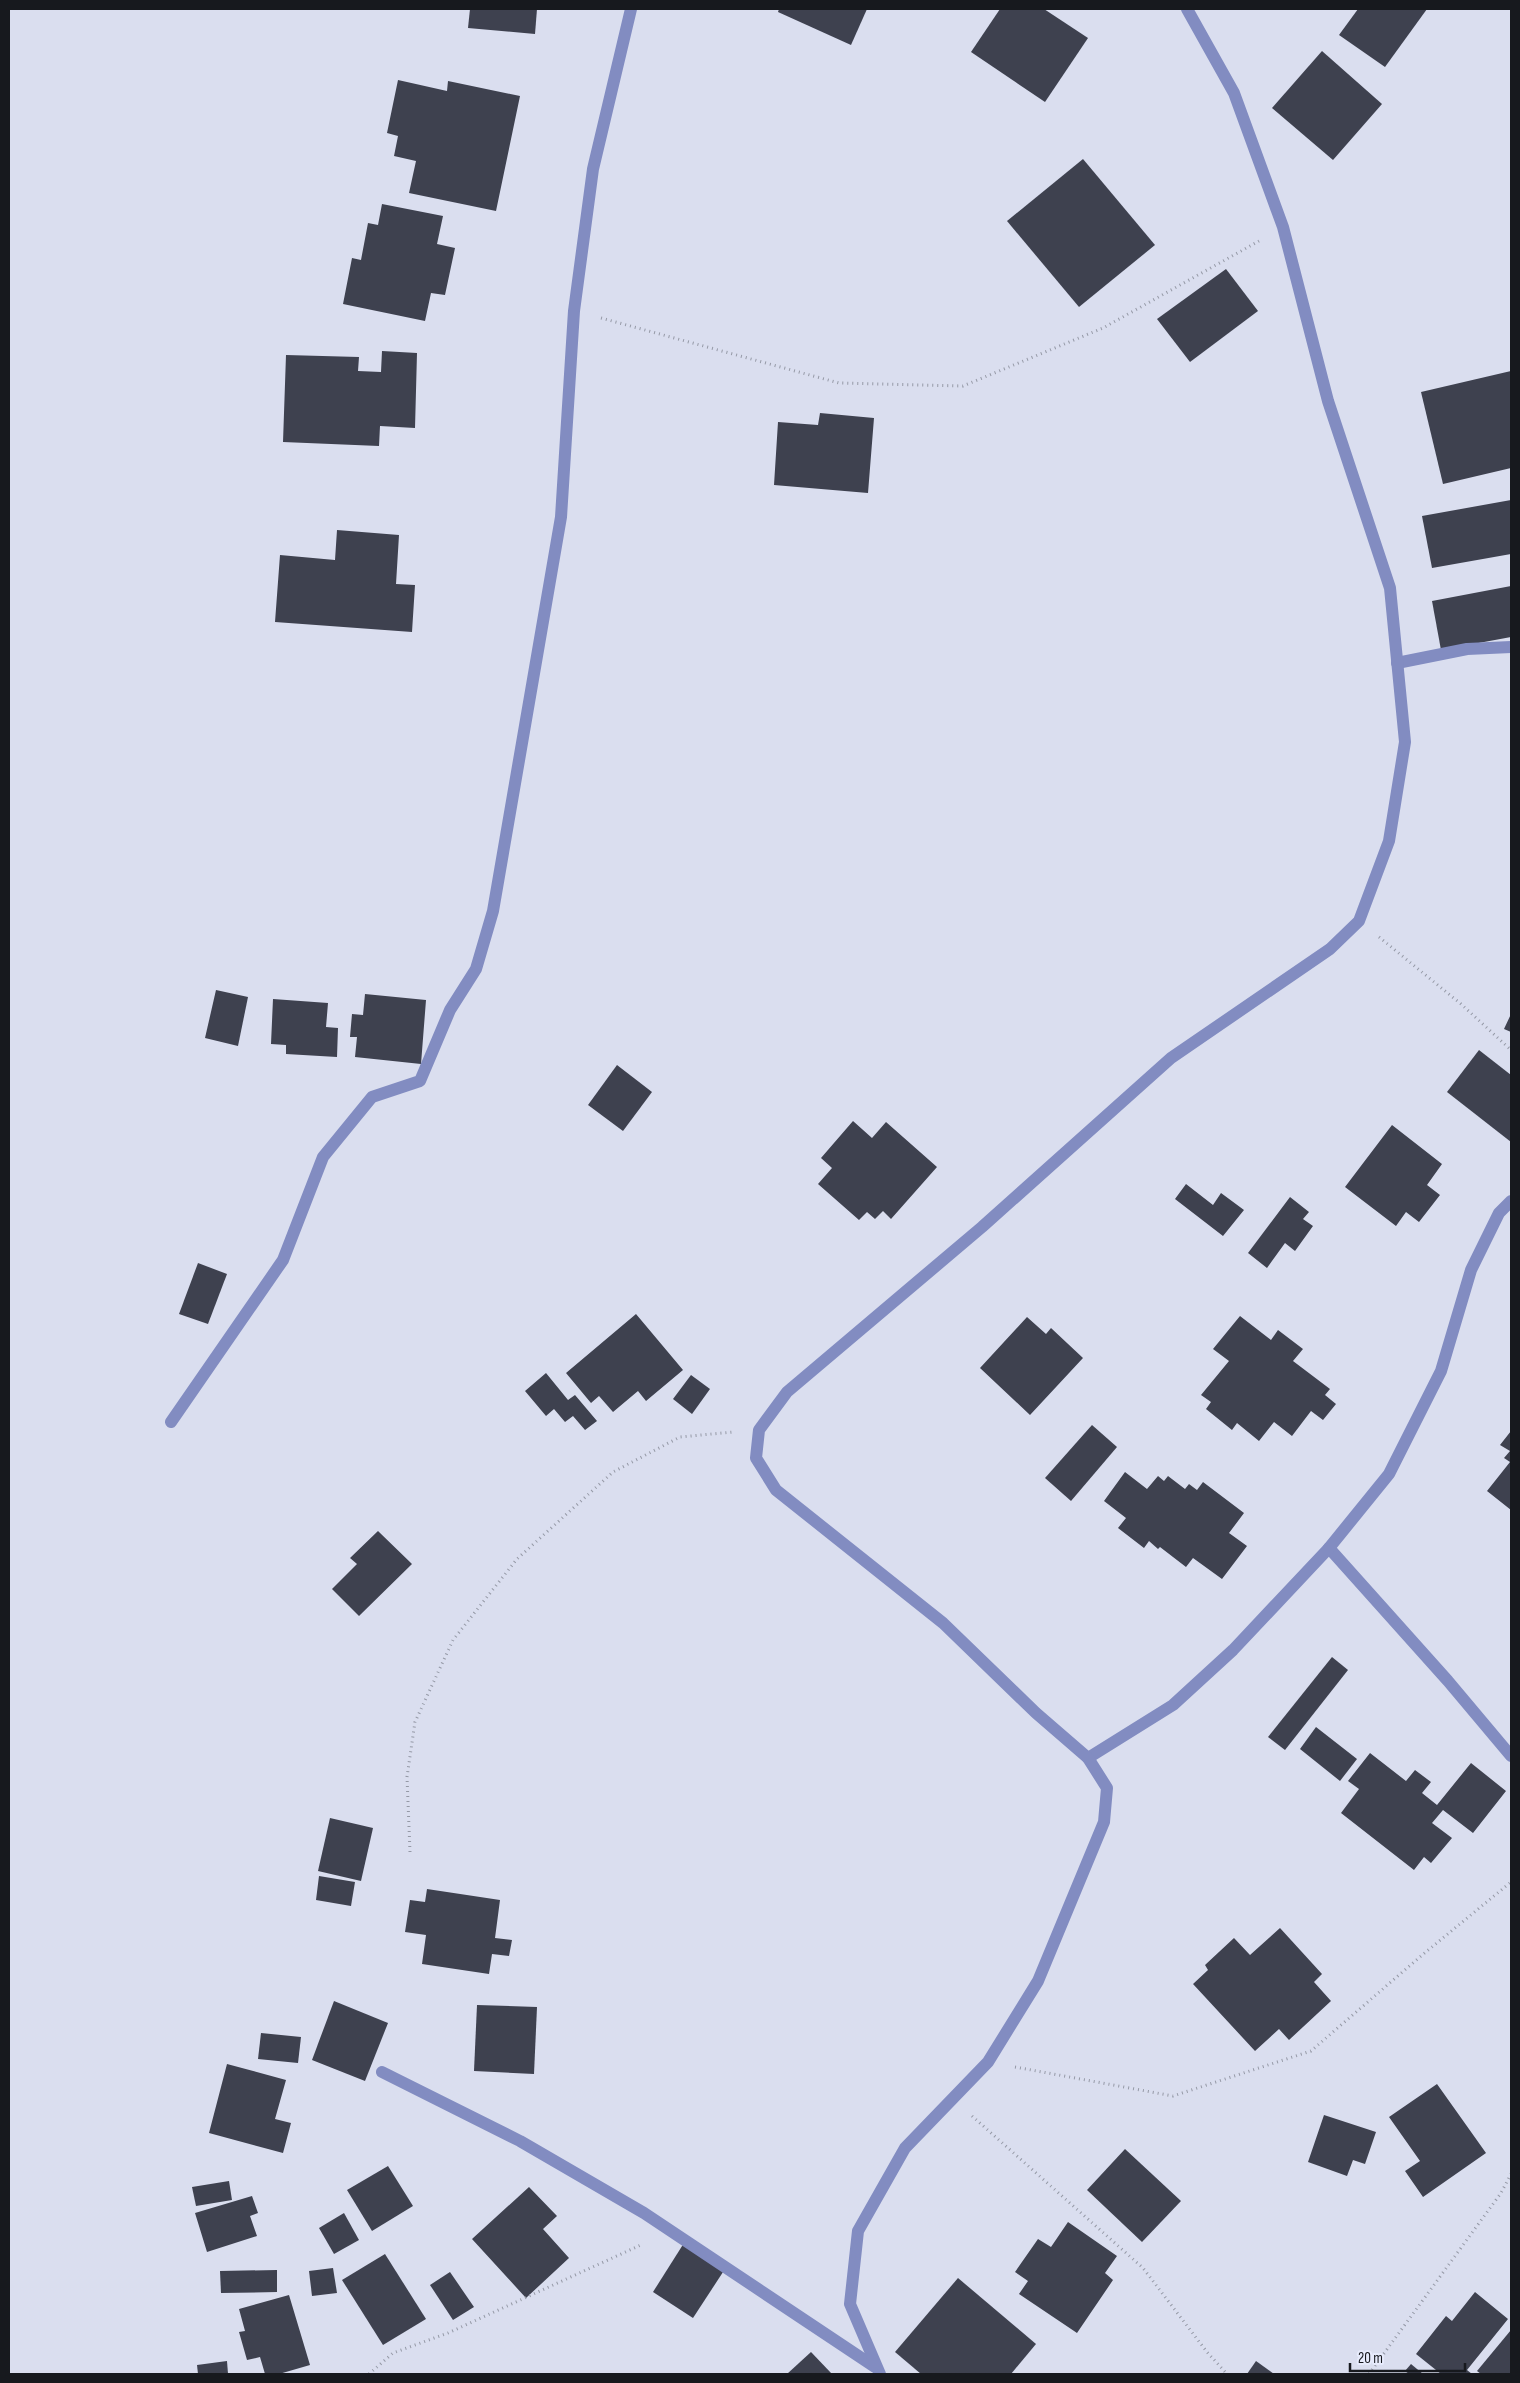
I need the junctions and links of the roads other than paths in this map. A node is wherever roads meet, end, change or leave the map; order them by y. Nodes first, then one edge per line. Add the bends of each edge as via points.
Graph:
1 (631, 9) edge
2 (1187, 9) edge
3 (1511, 646) edge
4 (1397, 663) junction
5 (1511, 1201) edge
6 (171, 1422) dead end
7 (1329, 1548) junction
8 (1511, 1756) edge
9 (1088, 1758) junction
10 (382, 2072) dead end
11 (877, 2371) edge

1 - 6 street via 593,169 574,311 561,517 493,911 476,969 450,1010 420,1081 372,1097 323,1158 283,1260
2 - 4 street via 1234,93 1284,227 1328,401 1390,588
3 - 4 street via 1467,649
4 - 9 street via 1405,742 1388,841 1359,921 1330,949 1171,1058 982,1227 787,1392 759,1430 756,1458 776,1490 943,1623
5 - 7 street via 1499,1213 1471,1270 1441,1371 1389,1474
7 - 8 street
7 - 9 street via 1233,1650 1173,1705
9 - 11 street via 1107,1788 1104,1822 1038,1981 988,2062 905,2148 858,2231 850,2304
10 - 11 street via 520,2141 671,2231

